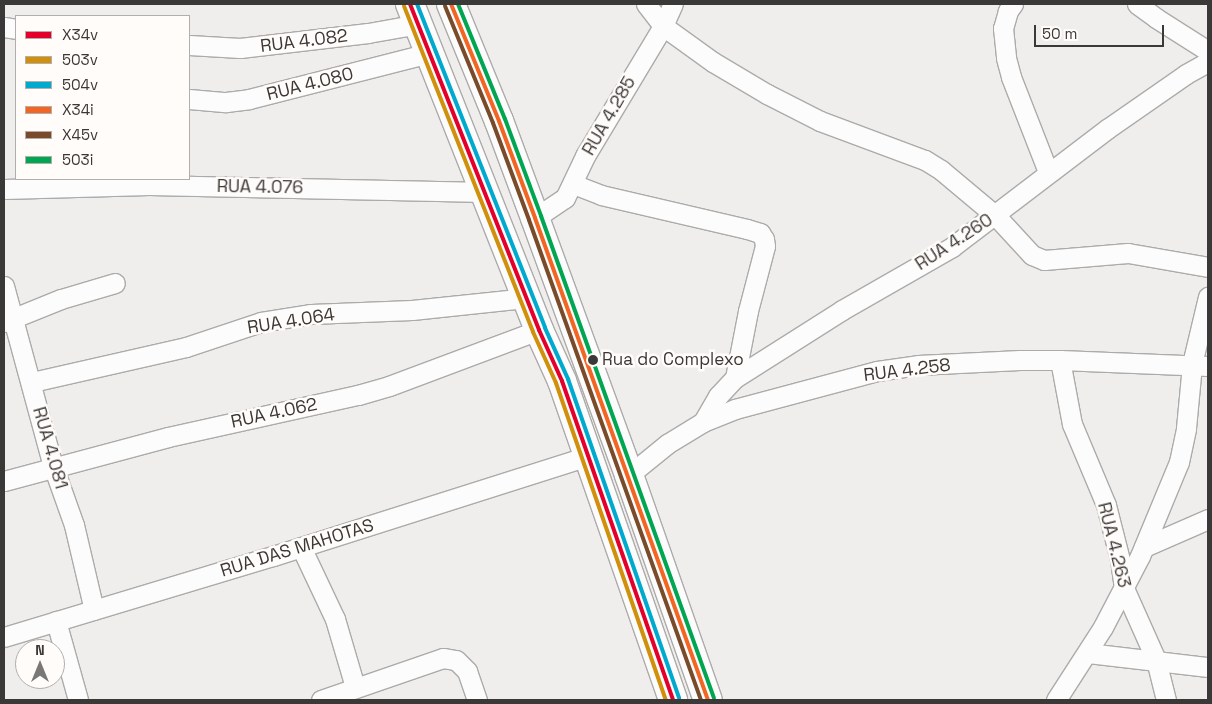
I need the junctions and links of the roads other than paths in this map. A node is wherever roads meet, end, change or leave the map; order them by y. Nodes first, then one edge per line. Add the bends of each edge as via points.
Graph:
1 (450, 4) edge
2 (646, 4) edge
3 (673, 4) edge
4 (1013, 4) edge
5 (1137, 4) edge
6 (414, 14) edge
7 (663, 26) junction
8 (190, 45) edge
9 (1208, 51) edge
10 (429, 53) junction
11 (1208, 62) edge
12 (190, 98) edge
13 (1048, 172) junction
14 (573, 184) junction
15 (4, 189) edge
16 (486, 192) junction
17 (996, 216) junction
18 (535, 218) junction
19 (1208, 267) edge
20 (115, 283) dead end
21 (4, 286) edge
22 (1208, 297) edge
23 (527, 298) junction
24 (8, 321) edge
25 (539, 330) junction
26 (1060, 360) junction
27 (1200, 365) edge
28 (736, 378) junction
29 (32, 382) junction
30 (703, 422) junction
31 (589, 456) junction
32 (53, 466) junction
33 (630, 475) junction
34 (4, 481) edge
35 (1208, 519) edge
36 (1144, 546) junction
37 (301, 547) junction
38 (1124, 588) junction
39 (94, 610) junction
40 (56, 621) junction
41 (4, 636) edge
42 (1088, 653) junction
43 (1156, 660) junction
44 (1208, 668) edge
45 (355, 687) junction
46 (78, 700) edge
47 (321, 700) edge
48 (477, 700) edge
49 (673, 700) edge
50 (708, 700) edge
51 (1056, 700) edge
52 (1166, 700) edge

1 - 18 main road via 499,120
2 - 7 street
3 - 7 street, RUA 4.285
4 - 13 street via 1008,10 1004,28 1006,58 1010,77
5 - 9 street
6 - 8 street, RUA 4.082 via 368,33 249,47
6 - 10 main road
7 - 14 street, RUA 4.285 via 590,148
7 - 17 street via 713,62 820,121 925,160
10 - 12 street, RUA 4.080 via 265,96 226,102
10 - 16 main road
11 - 13 street, RUA 4.260 via 1146,101
13 - 17 street, RUA 4.260
14 - 18 street, RUA 4.285 via 559,204
14 - 28 street via 602,195 760,233 764,246
15 - 16 street, RUA 4.076 via 150,185
16 - 23 main road
17 - 19 street via 1032,255 1044,260 1128,253
17 - 28 street, RUA 4.260 via 952,247 842,310
18 - 33 main road
20 - 24 street via 61,299
21 - 24 street, RUA 4.081
22 - 27 street
23 - 25 main road
23 - 29 street, RUA 4.064 via 412,310 311,314 261,322 186,346
24 - 29 street, RUA 4.081
25 - 31 main road via 562,381
25 - 32 street, RUA 4.062 via 374,391 177,434
26 - 27 street, RUA 4.258
26 - 30 street, RUA 4.258 via 918,365 877,371 735,409
26 - 38 street, RUA 4.263 via 1072,424 1106,506
27 - 36 street via 1179,462
28 - 30 street, RUA 4.260 via 718,396
29 - 32 street, RUA 4.081
30 - 33 street, RUA 4.258 via 667,444
31 - 37 street, RUA DAS MAHOTAS
31 - 49 main road
32 - 34 street, RUA 4.062
32 - 39 street, RUA 4.081 via 74,525
33 - 50 main road
35 - 36 street
36 - 38 street
37 - 39 street, RUA DAS MAHOTAS
37 - 45 street via 335,619
38 - 42 street
38 - 43 street, RUA 4.263
39 - 40 street, RUA DAS MAHOTAS
40 - 41 street, RUA DAS MAHOTAS
40 - 46 street
42 - 43 street
42 - 51 street
43 - 44 street
43 - 52 street, RUA 4.263
45 - 47 street
45 - 48 street via 443,658 456,660 467,671

